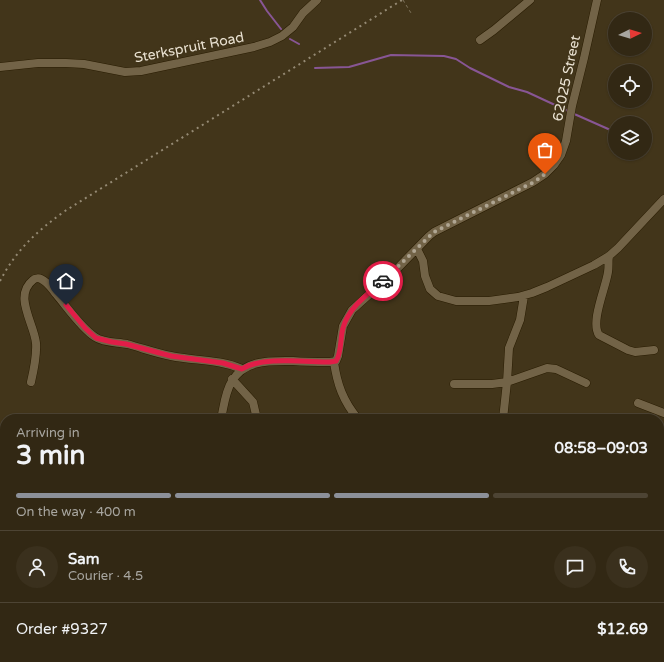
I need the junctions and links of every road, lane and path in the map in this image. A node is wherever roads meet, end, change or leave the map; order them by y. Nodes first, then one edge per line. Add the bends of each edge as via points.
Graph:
1 (317, 0) edge
2 (403, 0) edge
3 (530, 0) edge
4 (597, 0) edge
5 (411, 13) dead end
6 (480, 40) dead end
7 (0, 67) edge
8 (664, 199) edge
9 (417, 249) junction
10 (608, 256) junction
11 (524, 296) junction
12 (654, 350) dead end
13 (334, 362) junction
14 (242, 369) junction
15 (232, 379) junction
16 (31, 382) dead end
17 (508, 382) junction
18 (586, 383) dead end
19 (454, 384) dead end
20 (638, 403) dead end
21 (664, 413) edge
22 (222, 414) edge
23 (256, 414) edge
24 (355, 414) edge
25 (504, 414) edge

1 - 7 street, Sterkspruit Road via 293,27 270,42 141,71 125,72 66,63
2 - 5 path
3 - 6 street
4 - 9 street, 62025 Street via 566,141 554,165 534,182 434,232
8 - 10 street
9 - 11 street via 430,289 438,296 456,301 489,301
9 - 13 street, 62025 Street via 352,310 343,326 337,359
10 - 11 street via 594,265
10 - 12 street via 608,272 596,331 599,336 628,350
11 - 17 street via 520,320 509,348
13 - 14 street via 266,361
13 - 24 street via 337,382
14 - 15 street
14 - 16 street via 223,363 171,356 96,338 48,284 37,278 27,288 24,300 35,332 37,353
15 - 22 street
15 - 23 street via 253,402
17 - 18 street via 547,368 556,369
17 - 19 street
17 - 25 street
20 - 21 street

